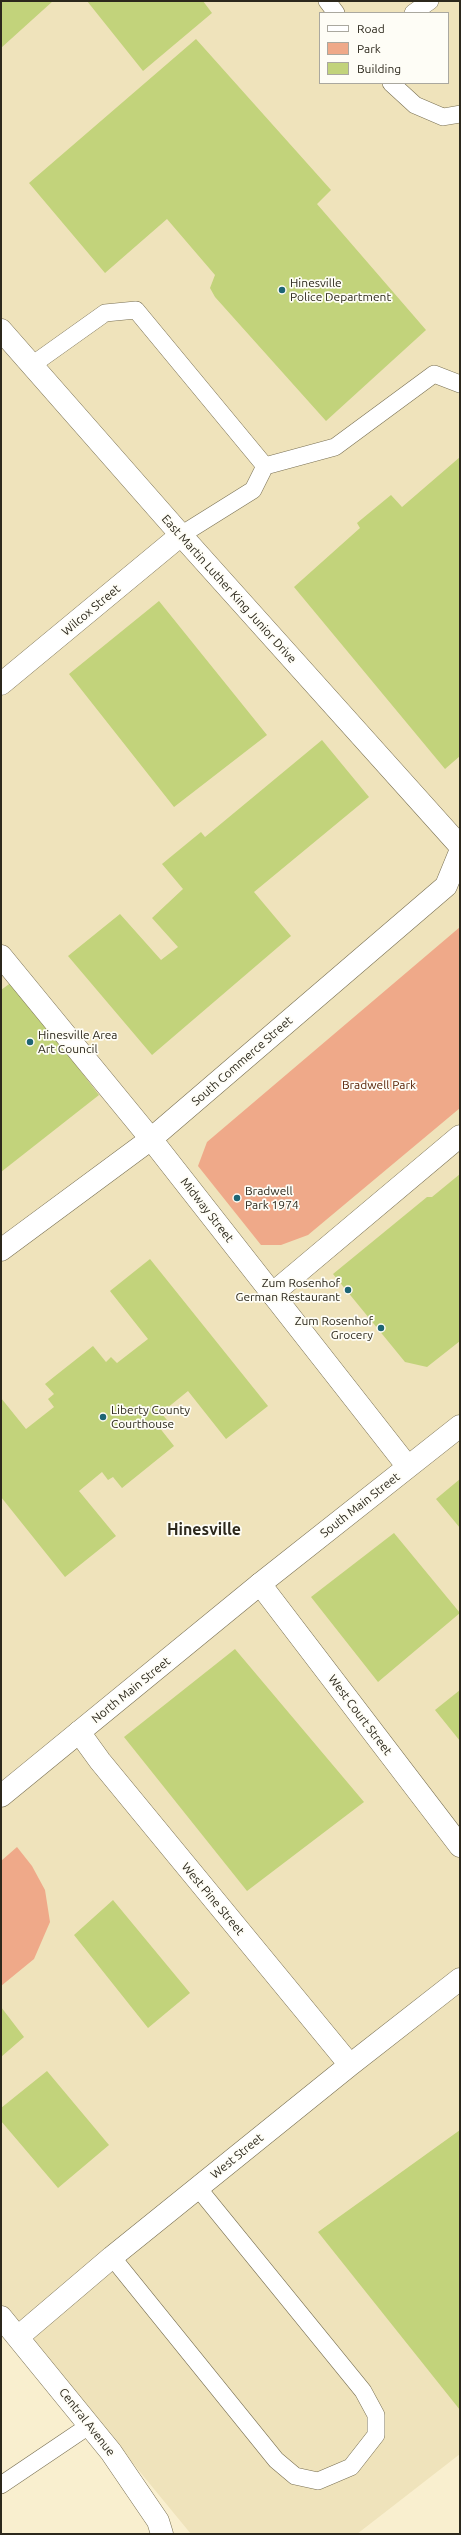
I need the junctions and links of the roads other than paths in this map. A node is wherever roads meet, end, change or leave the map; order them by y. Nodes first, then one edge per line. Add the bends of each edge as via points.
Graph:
1 (327, 1) edge
2 (430, 1) edge
3 (335, 12) edge
4 (414, 12) edge
5 (392, 84) edge
6 (460, 114) edge
7 (1, 330) edge
8 (32, 365) junction
9 (460, 384) edge
10 (264, 466) junction
11 (181, 535) junction
12 (1, 684) edge
13 (460, 846) edge
14 (460, 852) edge
15 (1, 956) edge
16 (460, 1136) edge
17 (151, 1139) junction
18 (1, 1250) edge
19 (272, 1294) junction
20 (460, 1426) edge
21 (408, 1467) junction
22 (260, 1584) junction
23 (79, 1732) junction
24 (1, 1796) edge
25 (460, 1846) edge
26 (460, 1979) edge
27 (350, 2065) junction
28 (198, 2188) junction
29 (112, 2257) junction
30 (1, 2317) edge
31 (18, 2337) junction
32 (90, 2425) junction
33 (1, 2485) edge
34 (162, 2534) edge

1 - 3 lane
2 - 4 lane
5 - 6 lane via 415,105 443,118
7 - 8 street, East Martin Luther King Junior Drive
8 - 10 lane via 104,313 136,310
8 - 11 street, East Martin Luther King Junior Drive
9 - 10 lane via 434,374 335,447
10 - 11 lane via 253,490
11 - 12 street, Wilcox Street
11 - 13 street, East Martin Luther King Junior Drive
14 - 17 street, South Commerce Street via 446,886
15 - 17 street, Midway Street
16 - 19 street
17 - 18 street, South Commerce Street
17 - 19 street, Midway Street
19 - 21 street, Midway Street
20 - 21 street, South Main Street
21 - 22 street, South Main Street
22 - 23 street, North Main Street
22 - 25 street, West Court Street
23 - 24 street, North Main Street
23 - 27 street, West Pine Street via 100,1762
26 - 27 street, West Street
27 - 28 street, West Street
28 - 29 street, West Street
28 - 29 lane via 363,2391 376,2415 376,2435 351,2468 318,2481 295,2476 276,2460
29 - 31 street, West Street
30 - 31 street, Central Avenue
31 - 32 street, Central Avenue
32 - 33 lane
32 - 34 street, Central Avenue via 112,2452 154,2515

